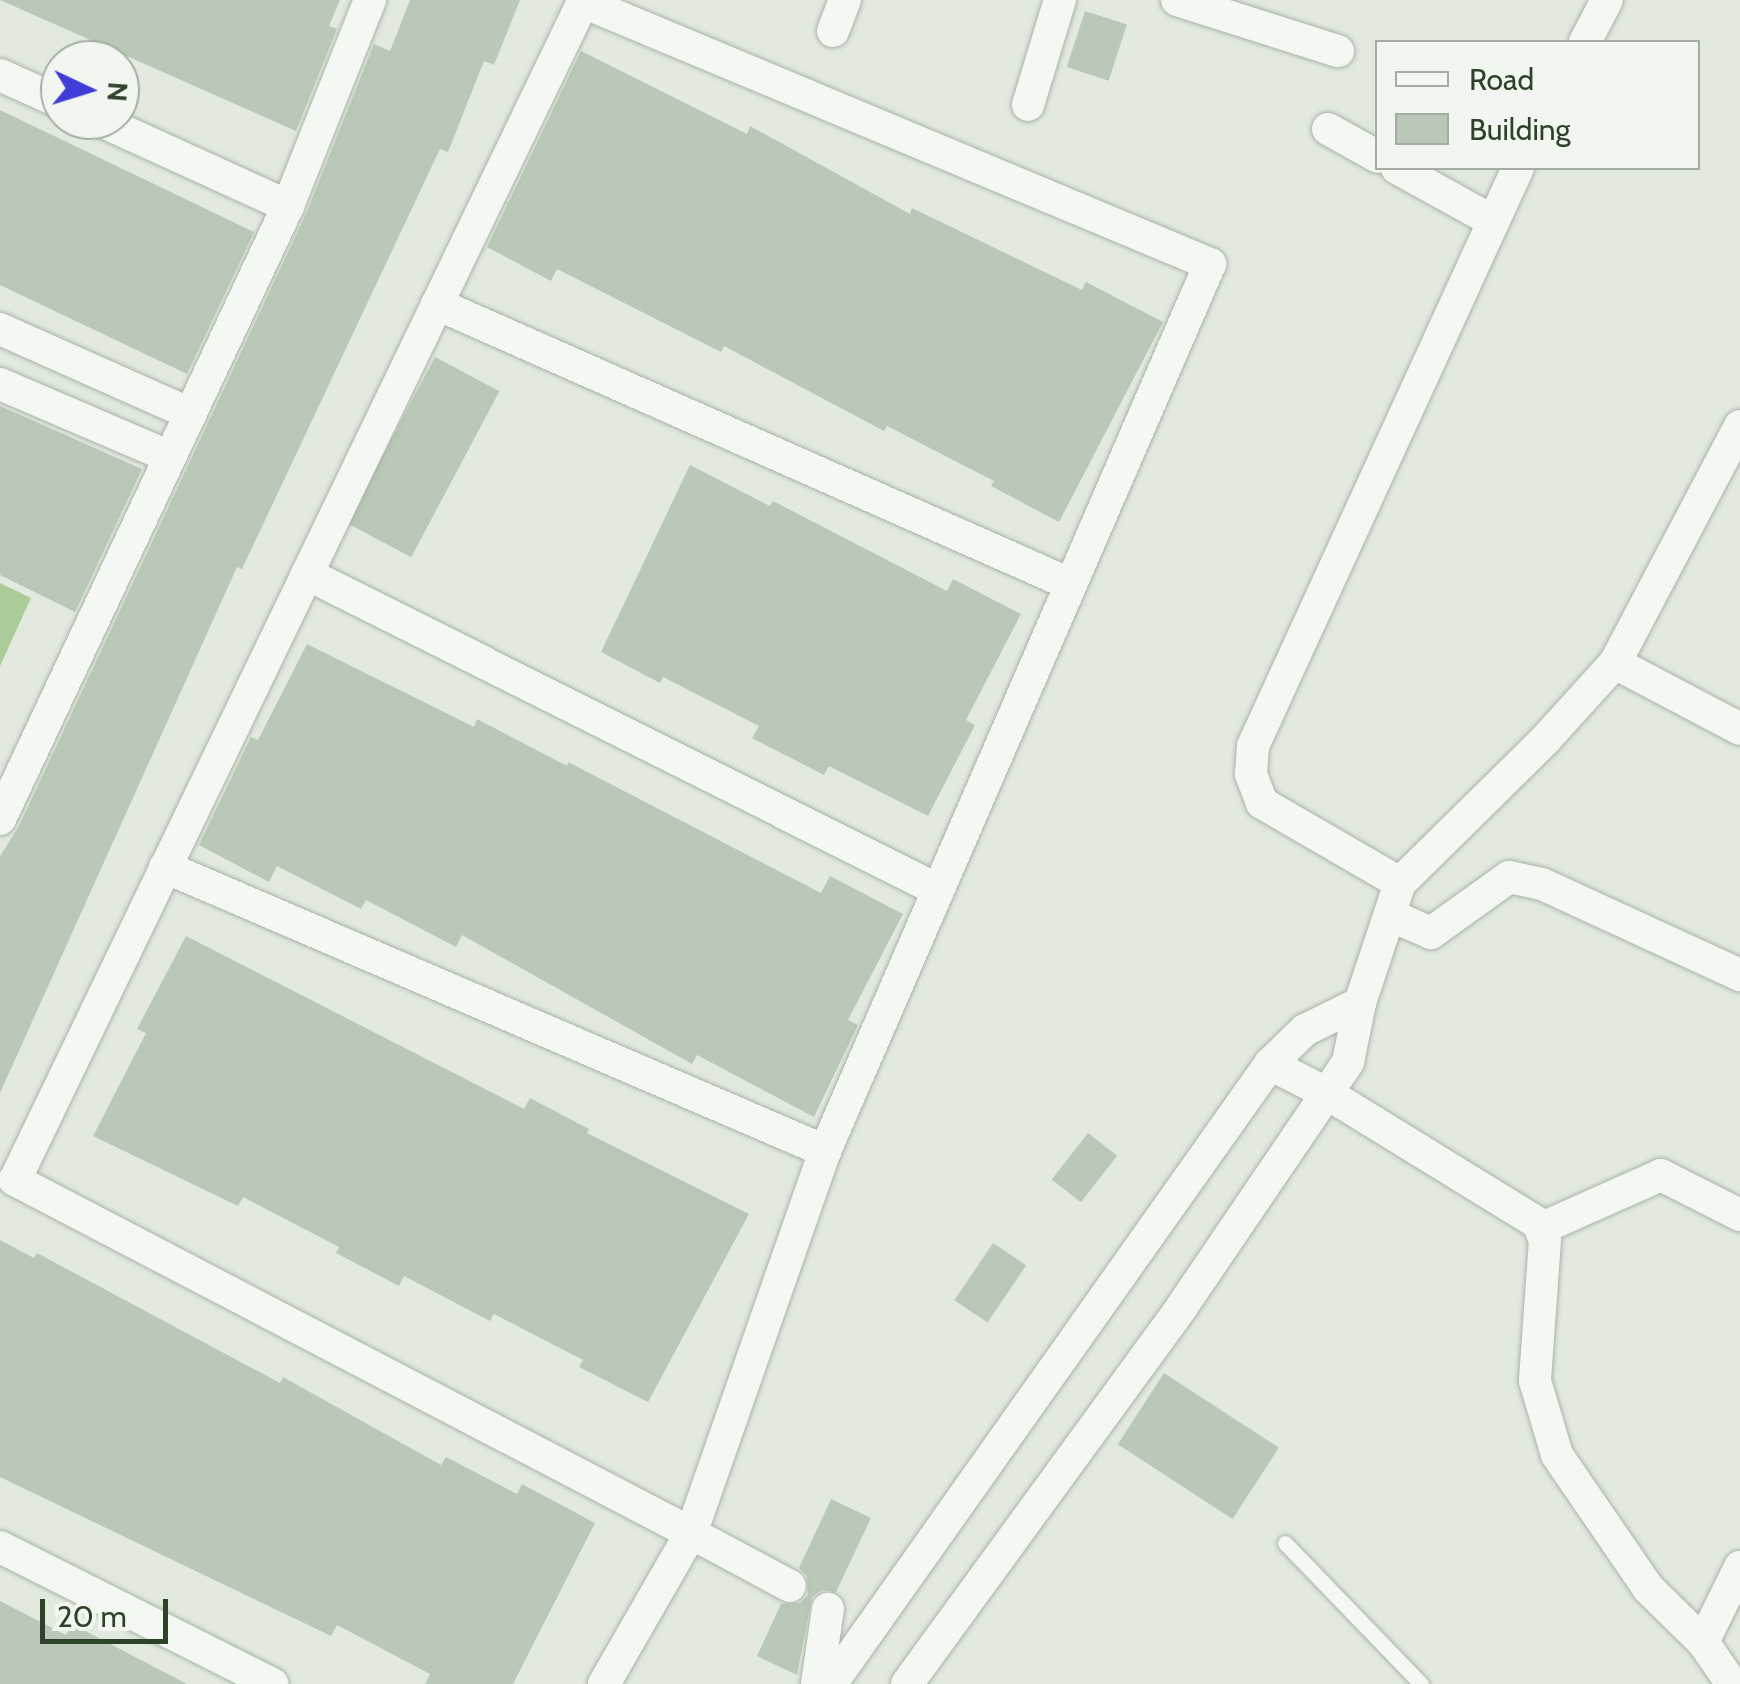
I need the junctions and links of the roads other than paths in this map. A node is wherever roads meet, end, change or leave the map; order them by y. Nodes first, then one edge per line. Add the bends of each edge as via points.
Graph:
1 (370, 0) edge
2 (845, 0) edge
3 (1060, 0) edge
4 (1177, 0) edge
5 (1607, 0) edge
6 (834, 31) dead end
7 (1586, 40) edge
8 (1338, 51) dead end
9 (0, 75) edge
10 (40, 93) edge
11 (1028, 105) dead end
12 (1328, 129) dead end
13 (140, 139) edge
14 (1375, 154) edge
15 (1401, 170) edge
16 (1517, 170) edge
17 (288, 206) junction
18 (1491, 220) junction
19 (437, 304) junction
20 (0, 330) edge
21 (0, 384) edge
22 (191, 414) junction
23 (1740, 426) edge
24 (170, 456) junction
25 (307, 574) junction
26 (1070, 584) junction
27 (1615, 663) junction
28 (1740, 728) edge
29 (0, 819) edge
30 (166, 867) junction
31 (1400, 883) junction
32 (938, 890) junction
33 (1390, 914) junction
34 (1740, 975) edge
35 (1360, 1003) junction
36 (1270, 1064) junction
37 (1328, 1094) junction
38 (825, 1151) junction
39 (8, 1177) edge
40 (1740, 1214) edge
41 (1542, 1228) junction
42 (691, 1533) junction
43 (1284, 1543) dead end
44 (0, 1547) edge
45 (1740, 1567) edge
46 (790, 1586) dead end
47 (828, 1609) dead end
48 (1704, 1642) junction
49 (272, 1684) edge
50 (604, 1684) edge
51 (817, 1684) edge
52 (831, 1684) edge
53 (907, 1684) edge
54 (1421, 1684) edge
55 (1732, 1684) edge

1 - 17 street
2 - 6 street
3 - 11 street
4 - 8 street
5 - 7 street
9 - 10 street
12 - 14 street
13 - 17 street
15 - 18 street
16 - 18 street
17 - 22 street
18 - 31 street via 1254,746 1252,774 1262,803
19 - 25 street
19 - 26 street
19 - 26 street via 583,2 1210,264
20 - 22 street
21 - 24 street
22 - 24 street
23 - 27 street
24 - 29 street
25 - 30 street
25 - 32 street
26 - 32 street
27 - 28 street
27 - 31 street
30 - 38 street
30 - 39 street
31 - 33 street
32 - 38 street
33 - 34 street via 1431,933 1509,877 1542,884
33 - 35 street
35 - 36 street via 1305,1030
35 - 37 street via 1348,1062
36 - 37 street
36 - 52 street
37 - 41 street
37 - 53 street
38 - 42 street
39 - 42 street
40 - 41 street via 1661,1174
41 - 48 street via 1535,1381 1557,1455 1648,1588
42 - 46 street
42 - 50 street
43 - 54 lane
44 - 49 street
45 - 48 street
47 - 51 street
48 - 55 street

